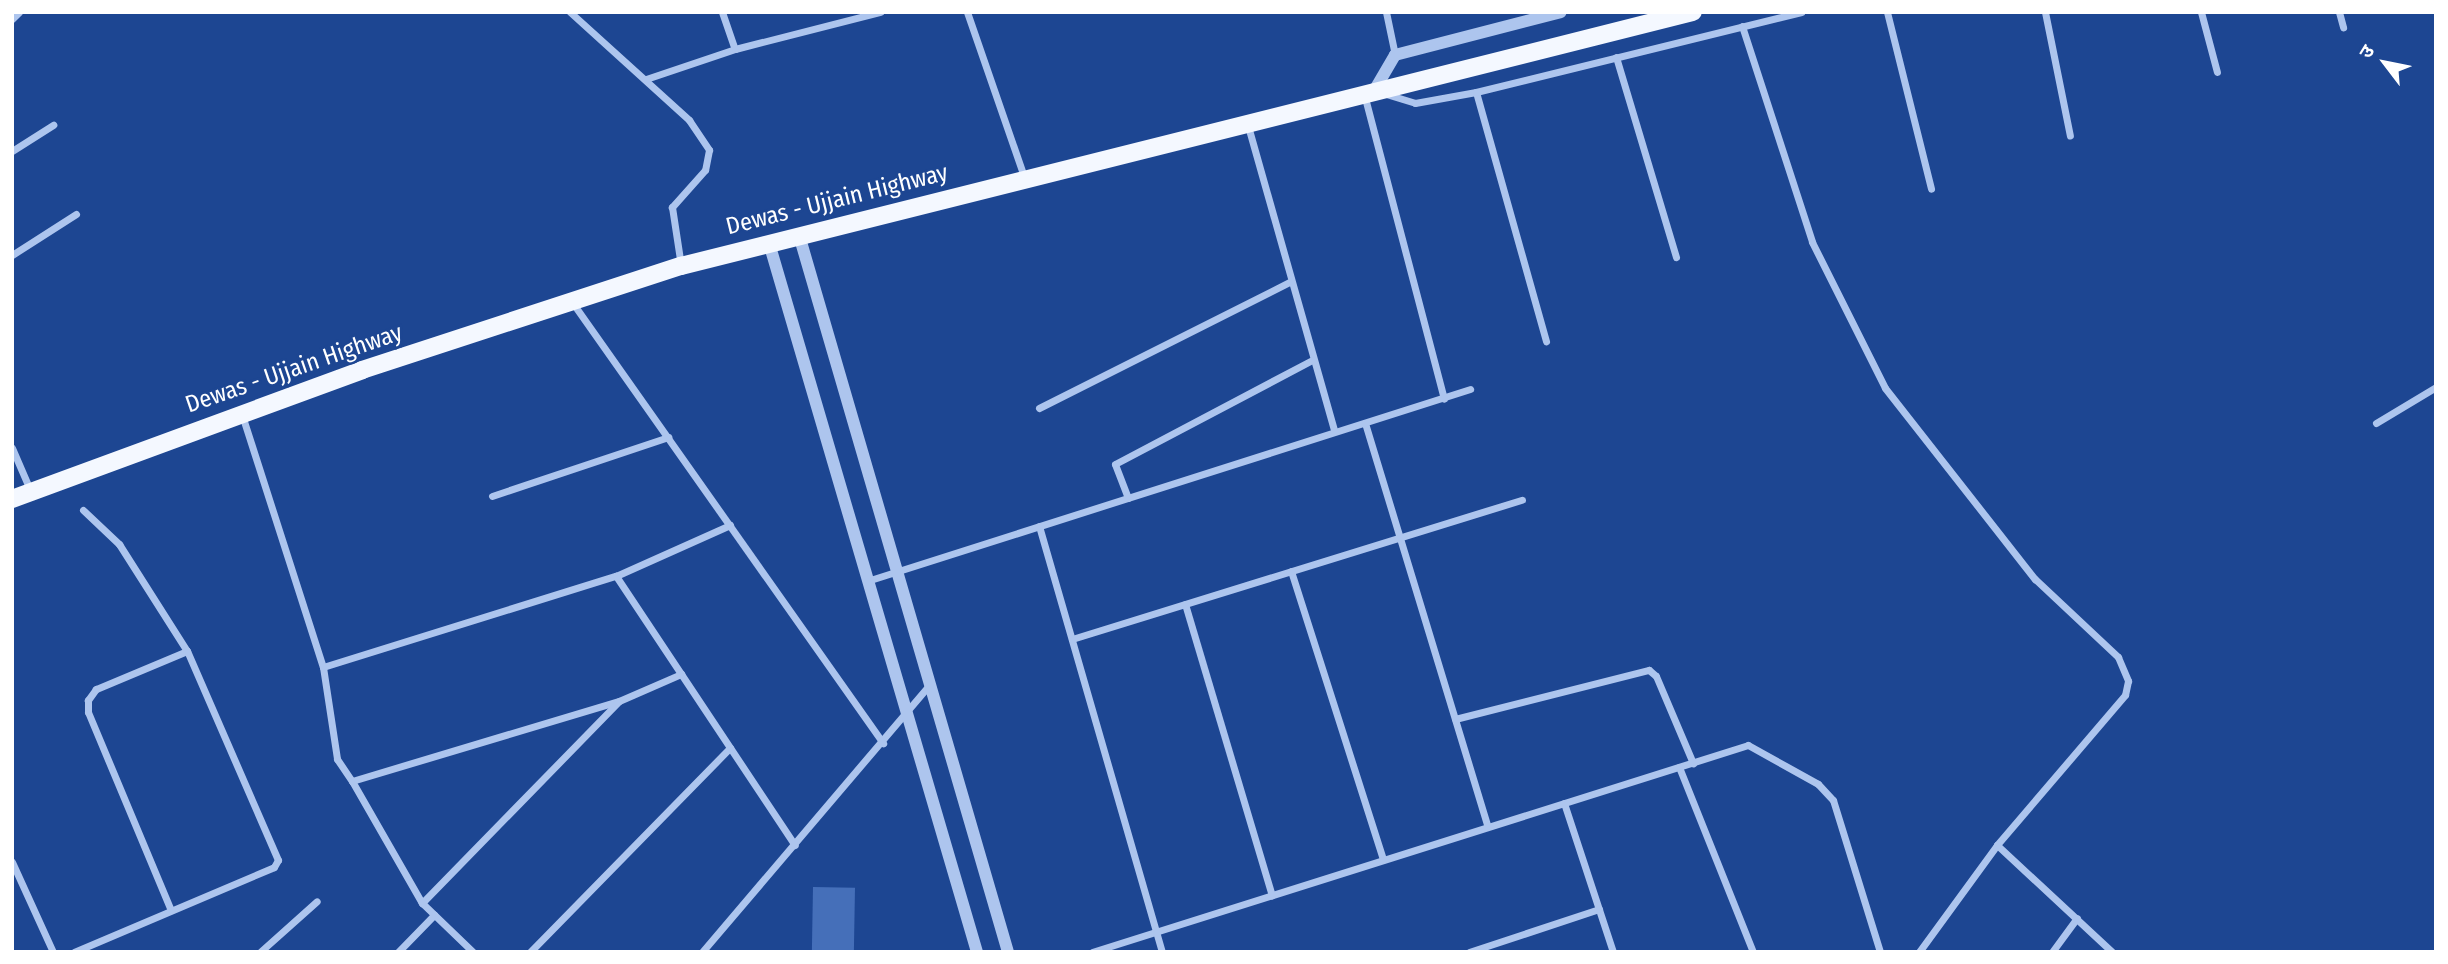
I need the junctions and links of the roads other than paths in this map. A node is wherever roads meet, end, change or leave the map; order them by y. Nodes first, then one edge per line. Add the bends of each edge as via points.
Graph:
1 (19, 12) edge
2 (570, 12) edge
3 (722, 12) edge
4 (842, 12) edge
5 (880, 12) edge
6 (967, 12) edge
7 (1385, 12) edge
8 (1561, 12) edge
9 (1693, 12) edge
10 (1801, 12) edge
11 (1887, 12) edge
12 (2045, 12) edge
13 (2201, 12) edge
14 (2339, 12) edge
15 (12, 19) edge
16 (845, 21) junction
17 (1742, 26) junction
18 (2343, 27) dead end
19 (735, 49) junction
20 (1395, 55) junction
21 (1616, 57) junction
22 (2217, 72) dead end
23 (646, 79) junction
24 (1369, 92) junction
25 (1476, 93) junction
26 (53, 125) dead end
27 (1248, 125) junction
28 (2070, 136) dead end
29 (12, 151) edge
30 (1024, 177) junction
31 (1931, 189) dead end
32 (76, 214) dead end
33 (799, 235) junction
34 (769, 243) junction
35 (12, 255) edge
36 (1676, 257) dead end
37 (681, 266) junction
38 (1289, 282) junction
39 (571, 302) junction
40 (1546, 341) dead end
41 (1312, 360) junction
42 (2436, 387) edge
43 (1470, 389) dead end
44 (1444, 398) junction
45 (1039, 408) dead end
46 (242, 414) junction
47 (1365, 423) junction
48 (2376, 424) dead end
49 (1334, 430) junction
50 (668, 437) junction
51 (12, 448) edge
52 (31, 492) junction
53 (492, 496) dead end
54 (1128, 498) junction
55 (12, 499) edge
56 (1522, 500) dead end
57 (83, 510) dead end
58 (730, 525) junction
59 (1039, 526) junction
60 (1400, 537) junction
61 (1291, 571) junction
62 (896, 572) junction
63 (616, 576) junction
64 (867, 580) junction
65 (1185, 604) junction
66 (1072, 639) junction
67 (187, 651) junction
68 (323, 667) junction
69 (681, 674) junction
70 (929, 685) junction
71 (619, 701) junction
72 (907, 714) junction
73 (1455, 719) junction
74 (883, 743) junction
75 (730, 748) junction
76 (1693, 763) junction
77 (1679, 767) junction
78 (352, 781) junction
79 (1564, 803) junction
80 (1488, 827) junction
81 (795, 845) junction
82 (1997, 845) junction
83 (1384, 860) junction
84 (12, 862) edge
85 (1272, 895) junction
86 (317, 901) dead end
87 (422, 903) junction
88 (1599, 909) junction
89 (171, 910) junction
90 (434, 915) junction
91 (2077, 918) junction
92 (1156, 932) junction
93 (53, 952) edge
94 (74, 952) edge
95 (260, 952) edge
96 (398, 952) edge
97 (472, 952) edge
98 (530, 952) edge
99 (702, 952) edge
100 (977, 952) edge
101 (1008, 952) edge
102 (1092, 952) edge
103 (1162, 952) edge
104 (1469, 952) edge
105 (1613, 952) edge
106 (1753, 952) edge
107 (1880, 952) edge
108 (1919, 952) edge
109 (2052, 952) edge
110 (2112, 952) edge

1 - 15 street
2 - 23 street
3 - 19 street
4 - 16 street
5 - 16 street
6 - 30 street
7 - 20 street
8 - 20 street
9 - 24 main road, Dewas - Ujjain Highway
10 - 17 street
11 - 31 street
12 - 28 street
13 - 22 street
14 - 18 street
16 - 19 street
17 - 21 street
17 - 82 street via 1812,242 1885,388 2035,579 2118,657 2128,681 2125,695
19 - 23 street
20 - 24 street
21 - 25 street
21 - 36 street
23 - 37 street via 704,137 709,150 705,170 672,206
24 - 25 street via 1415,103
24 - 27 main road, Dewas - Ujjain Highway
24 - 44 street
25 - 40 street
26 - 29 street
27 - 30 main road, Dewas - Ujjain Highway
27 - 38 street
30 - 33 main road, Dewas - Ujjain Highway
32 - 35 street
33 - 34 main road, Dewas - Ujjain Highway
33 - 62 street
34 - 37 main road, Dewas - Ujjain Highway
34 - 64 street
37 - 39 main road, Dewas - Ujjain Highway
38 - 41 street
38 - 45 street
39 - 46 main road, Dewas - Ujjain Highway
39 - 50 street
41 - 49 street
41 - 54 street via 1115,464
42 - 48 street
43 - 44 street
44 - 47 street
46 - 52 main road, Dewas - Ujjain Highway
46 - 68 street
47 - 49 street
47 - 60 street
49 - 54 street
50 - 53 street
50 - 58 street
51 - 52 street
52 - 55 main road, Dewas - Ujjain Highway
54 - 59 street
56 - 60 street
57 - 67 street via 119,544
58 - 63 street
58 - 74 street
59 - 62 street
59 - 66 street
60 - 61 street
60 - 73 street
61 - 65 street
61 - 83 street
62 - 64 street
62 - 70 street
63 - 68 street
63 - 69 street
64 - 72 street
65 - 66 street
65 - 85 street
66 - 92 street
67 - 89 street via 96,689 88,700 88,712
67 - 89 street via 278,860 274,867
68 - 78 street via 338,759
69 - 71 street
69 - 75 street
70 - 72 street
70 - 101 street
71 - 78 street
71 - 87 street
72 - 74 street
72 - 100 street
73 - 76 street via 1648,670 1656,676
73 - 80 street
74 - 81 street
75 - 81 street
75 - 98 street
76 - 77 street
76 - 107 street via 1748,745 1818,784 1833,800
77 - 79 street
77 - 106 street
78 - 87 street
79 - 80 street
79 - 88 street
80 - 83 street
81 - 99 street
82 - 91 street
82 - 108 street
83 - 85 street
84 - 93 street
85 - 92 street
86 - 95 street
87 - 90 street
88 - 104 street
88 - 105 street
89 - 94 street
90 - 96 street
90 - 97 street
91 - 109 street
91 - 110 street
92 - 102 street
92 - 103 street

